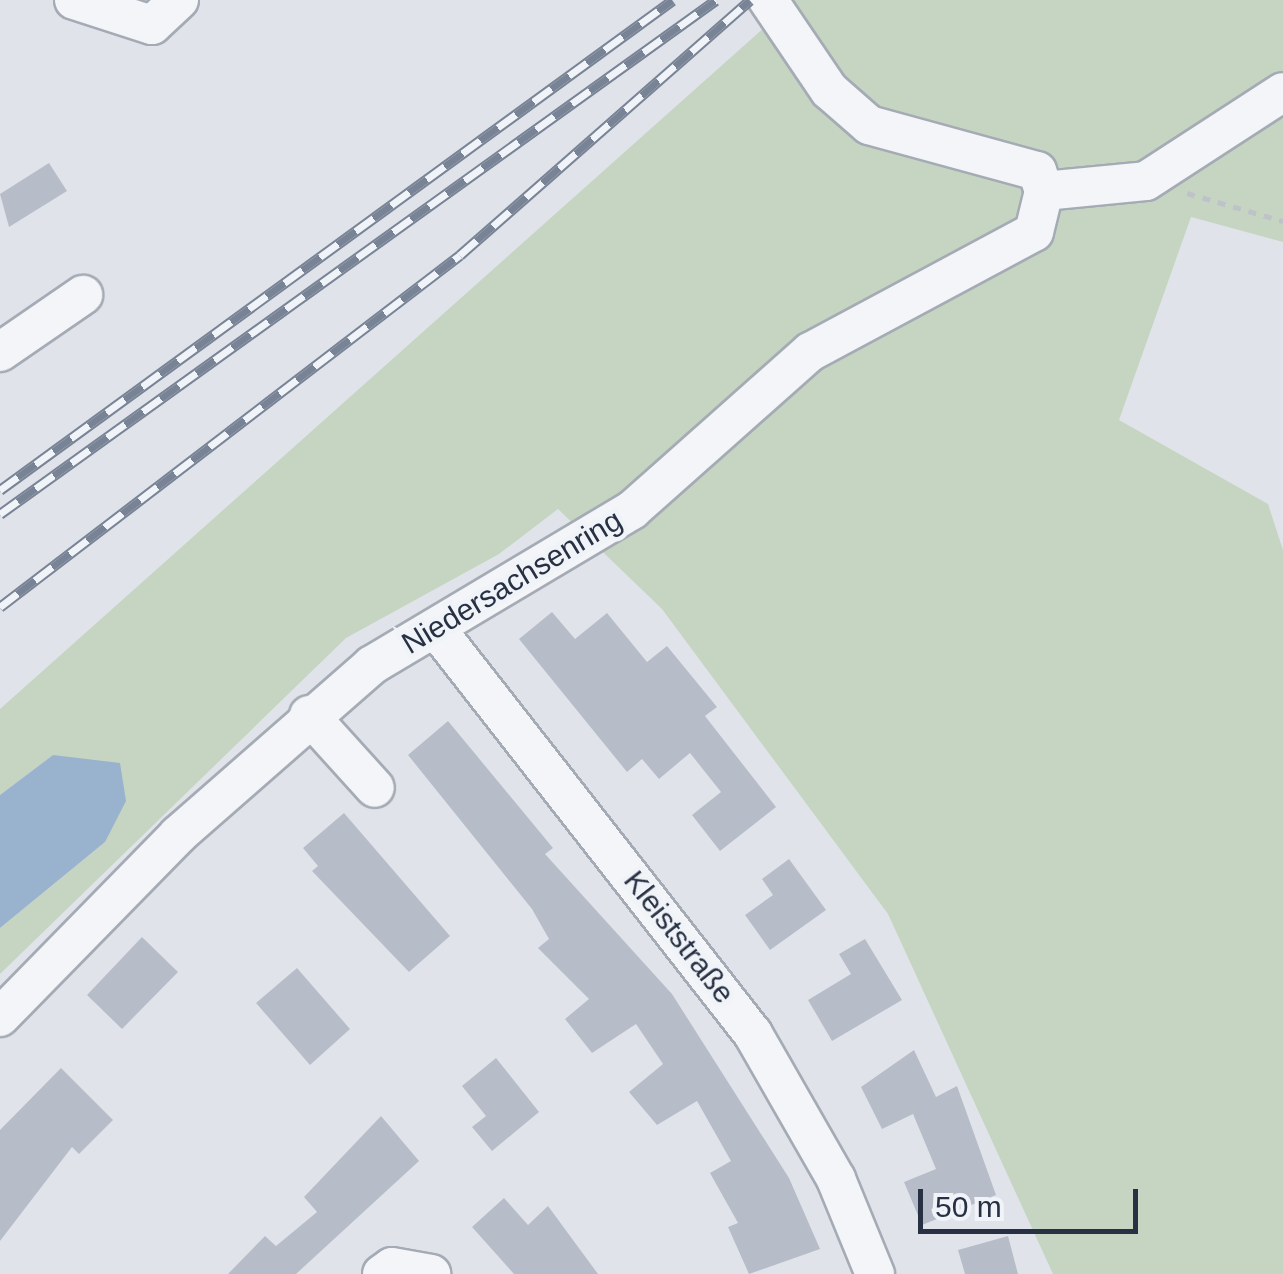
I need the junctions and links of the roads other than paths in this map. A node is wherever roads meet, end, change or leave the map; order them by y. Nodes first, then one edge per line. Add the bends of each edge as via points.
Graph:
1 (74, 0) edge
2 (180, 0) edge
3 (777, 12) edge
4 (1283, 92) edge
5 (1044, 191) junction
6 (83, 296) dead end
7 (0, 352) edge
8 (437, 630) junction
9 (308, 715) junction
10 (375, 788) dead end
11 (0, 1017) edge
12 (382, 1274) edge
13 (432, 1274) edge
14 (875, 1274) edge

1 - 2 street via 152,25
3 - 5 street via 830,90 869,125 1020,160
4 - 5 street via 1146,181
5 - 8 street, Niedersachsenring via 1042,218 1021,244 810,352 632,510
6 - 7 street
8 - 9 street, Niedersachsenring
8 - 14 street, Kleiststraße via 753,1034 821,1149
9 - 10 street
9 - 11 street, Niedersachsenring
12 - 13 street via 392,1267

